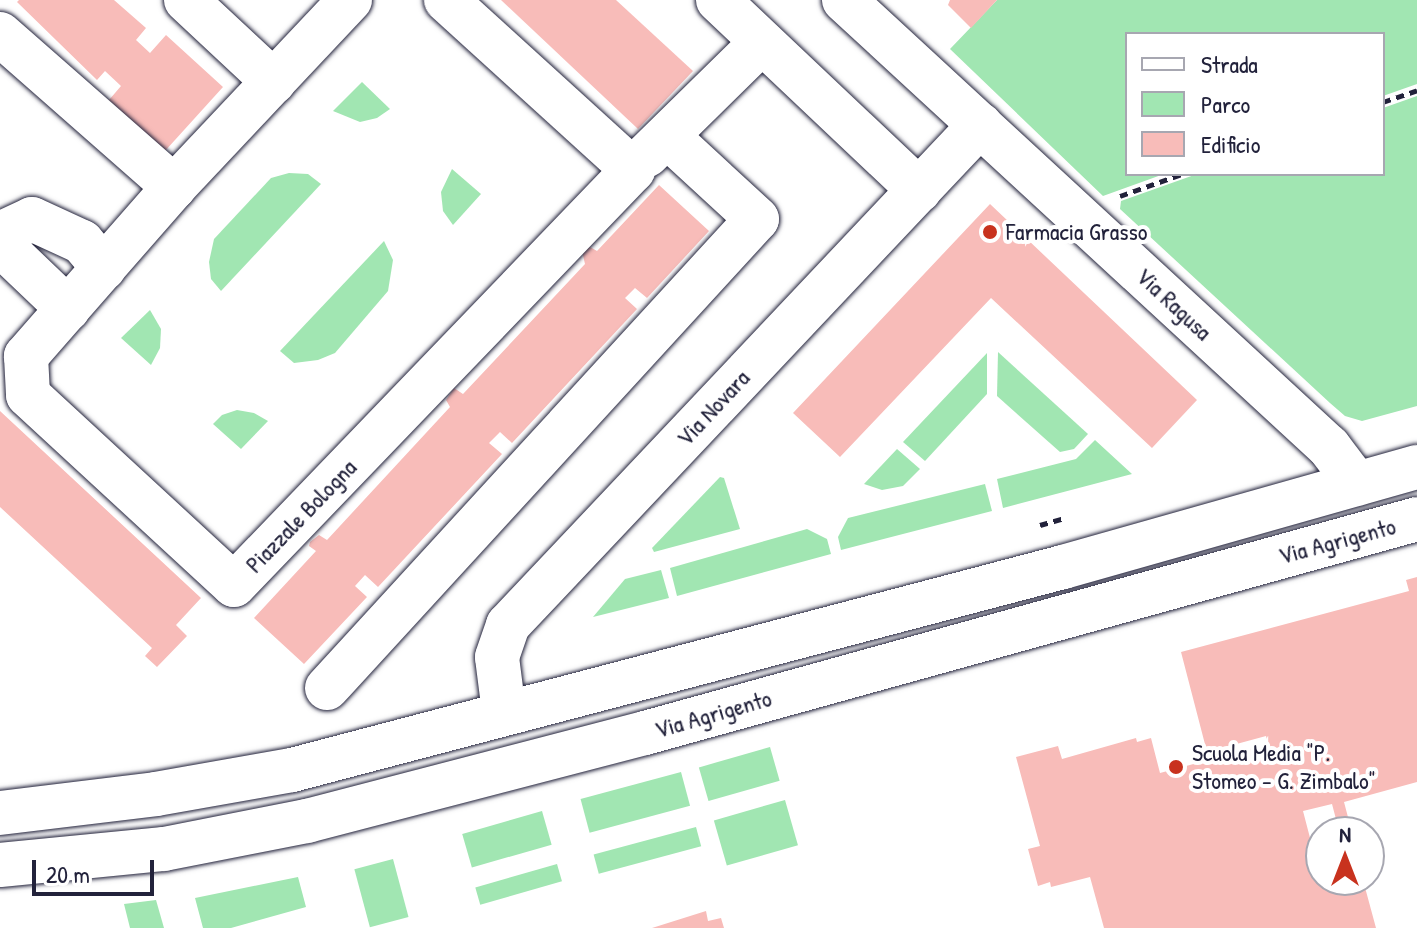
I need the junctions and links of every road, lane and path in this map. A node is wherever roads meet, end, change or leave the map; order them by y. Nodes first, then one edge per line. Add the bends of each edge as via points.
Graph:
1 (186, 0) edge
2 (350, 0) edge
3 (446, 0) edge
4 (718, 0) edge
5 (844, 0) edge
6 (0, 34) edge
7 (762, 42) junction
8 (274, 82) junction
9 (1417, 90) edge
10 (1385, 101) edge
11 (980, 125) junction
12 (667, 136) junction
13 (633, 170) junction
14 (1176, 176) edge
15 (174, 187) junction
16 (919, 190) junction
17 (1117, 197) dead end
18 (0, 234) edge
19 (0, 244) edge
20 (104, 268) junction
21 (68, 309) junction
22 (1417, 467) edge
23 (1357, 484) junction
24 (1079, 514) dead end
25 (1417, 519) edge
26 (1029, 528) dead end
27 (327, 688) dead end
28 (504, 712) junction
29 (0, 813) edge
30 (9, 869) edge

1 - 8 street
2 - 8 street, Piazzale Bologna
3 - 13 street
4 - 7 street
5 - 11 street, Via Ragusa
6 - 15 street
7 - 12 street, Piazzale Bologna
7 - 16 street
8 - 15 street, Piazzale Bologna
9 - 10 path
11 - 16 street, Via Novara
11 - 23 street, Via Ragusa via 1329,447
12 - 13 street, Piazzale Bologna
12 - 27 street via 757,219
13 - 21 street, Piazzale Bologna via 234,585 28,395 26,356
14 - 17 path
15 - 20 street, Piazzale Bologna
16 - 28 street, Via Novara via 508,625 497,657
18 - 20 street via 32,219 82,242
19 - 21 street
20 - 21 street, Piazzale Bologna
22 - 23 street, Via Agrigento
23 - 28 street, Via Agrigento via 1063,567
24 - 26 path
25 - 30 street, Via Agrigento via 307,821 164,849
28 - 29 street, Via Agrigento via 292,770

